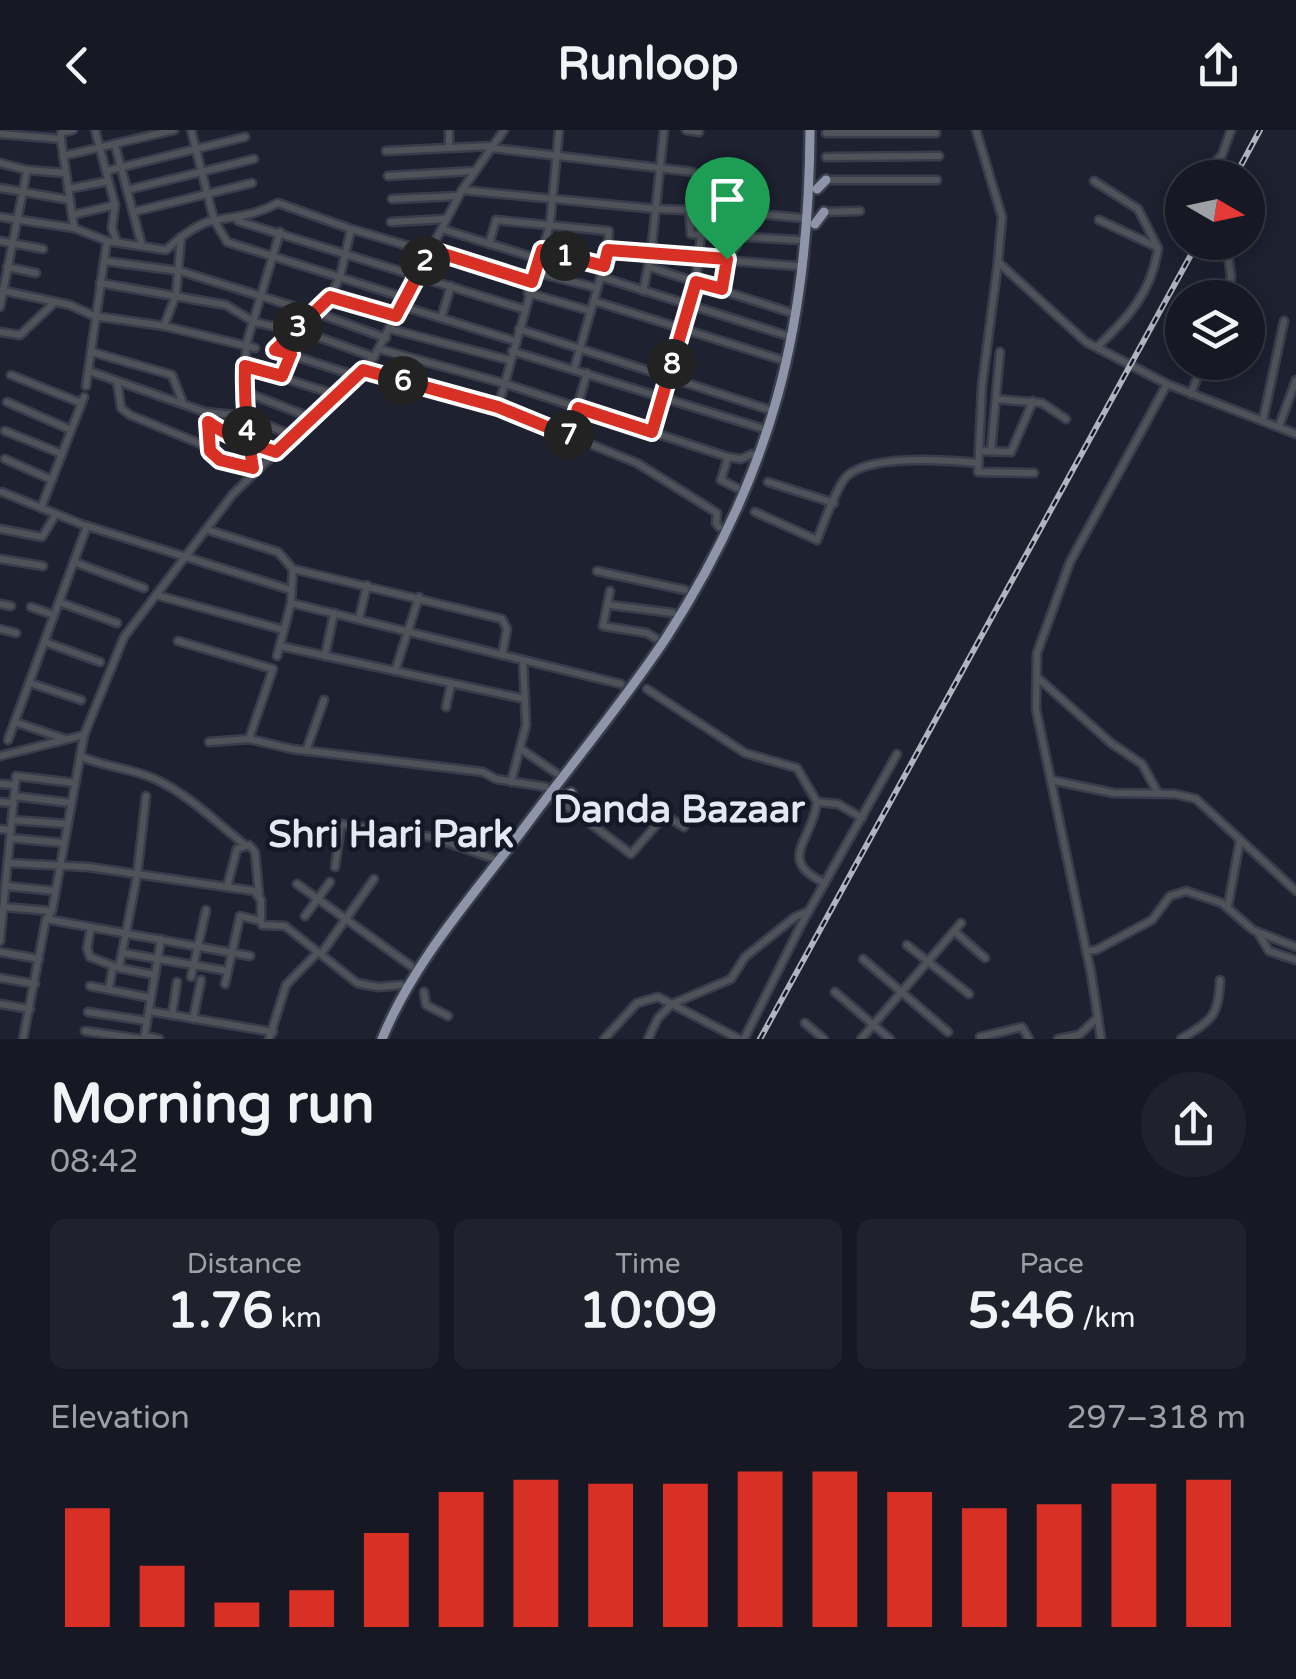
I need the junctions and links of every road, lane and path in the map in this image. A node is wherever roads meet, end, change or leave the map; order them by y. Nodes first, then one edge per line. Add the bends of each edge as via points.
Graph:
1 (73, 130) edge
2 (95, 130) edge
3 (174, 130) edge
4 (201, 130) edge
5 (449, 130) edge
6 (504, 130) edge
7 (558, 130) edge
8 (664, 130) edge
9 (686, 130) edge
10 (810, 130) edge
11 (976, 130) edge
12 (1231, 130) edge
13 (192, 131) edge
14 (699, 132) edge
15 (936, 132) edge
16 (826, 133) dead end
17 (1, 136) edge
18 (245, 137) dead end
19 (61, 139) junction
20 (114, 144) junction
21 (491, 147) junction
22 (100, 148) junction
23 (450, 148) junction
24 (196, 149) junction
25 (386, 151) dead end
26 (64, 156) junction
27 (940, 156) dead end
28 (826, 157) dead end
29 (556, 158) junction
30 (254, 159) dead end
31 (1218, 160) edge
32 (0, 163) edge
33 (121, 167) junction
34 (660, 168) junction
35 (27, 170) junction
36 (106, 170) junction
37 (475, 171) junction
38 (202, 172) junction
39 (693, 172) dead end
40 (66, 173) junction
41 (388, 176) dead end
42 (108, 180) junction
43 (826, 180) joint
44 (937, 180) dead end
45 (1094, 181) dead end
46 (252, 183) dead end
47 (694, 183) dead end
48 (0, 188) edge
49 (813, 188) junction
50 (68, 189) junction
51 (127, 190) junction
52 (23, 192) junction
53 (461, 193) junction
54 (208, 196) junction
55 (552, 199) junction
56 (70, 200) junction
57 (392, 200) dead end
58 (741, 201) dead end
59 (115, 205) junction
60 (656, 209) junction
61 (689, 211) junction
62 (860, 211) dead end
63 (133, 212) junction
64 (740, 212) junction
65 (824, 212) joint
66 (72, 216) junction
67 (0, 217) edge
68 (801, 218) dead end
69 (447, 219) junction
70 (18, 220) junction
71 (214, 220) junction
72 (234, 220) junction
73 (1099, 220) dead end
74 (392, 222) dead end
75 (550, 224) junction
76 (814, 224) dead end
77 (74, 228) junction
78 (351, 229) junction
79 (442, 229) junction
80 (280, 232) junction
81 (700, 235) junction
82 (738, 235) junction
83 (181, 237) junction
84 (800, 240) dead end
85 (0, 241) edge
86 (107, 241) junction
87 (117, 242) junction
88 (12, 244) junction
89 (490, 244) junction
90 (142, 246) junction
91 (43, 248) dead end
92 (1158, 248) junction
93 (431, 250) junction
94 (542, 250) junction
95 (608, 250) junction
96 (346, 254) junction
97 (651, 254) junction
98 (698, 256) junction
99 (270, 257) junction
100 (539, 259) junction
101 (727, 259) junction
102 (104, 261) junction
103 (998, 262) junction
104 (604, 266) junction
105 (797, 266) dead end
106 (7, 267) junction
107 (649, 267) junction
108 (180, 271) junction
109 (535, 272) junction
110 (36, 273) dead end
111 (418, 275) junction
112 (340, 277) junction
113 (601, 277) junction
114 (532, 282) junction
115 (696, 282) junction
116 (100, 283) junction
117 (451, 286) junction
118 (597, 288) junction
119 (722, 289) junction
120 (643, 290) junction
121 (2, 291) edge
122 (528, 294) junction
123 (176, 296) junction
124 (260, 296) junction
125 (330, 297) junction
126 (594, 301) junction
127 (55, 302) junction
128 (404, 302) junction
129 (690, 304) junction
130 (0, 306) edge
131 (299, 308) dead end
132 (523, 309) junction
133 (591, 311) junction
134 (317, 312) junction
135 (789, 312) dead end
136 (94, 316) junction
137 (396, 316) junction
138 (441, 318) junction
139 (1284, 321) dead end
140 (254, 322) junction
141 (164, 326) junction
142 (281, 328) dead end
143 (296, 329) junction
144 (390, 329) junction
145 (519, 329) junction
146 (683, 329) junction
147 (0, 332) edge
148 (786, 335) dead end
149 (386, 338) junction
150 (515, 341) junction
151 (250, 346) junction
152 (580, 347) junction
153 (1097, 347) junction
154 (512, 350) junction
155 (92, 352) junction
156 (1000, 352) dead end
157 (377, 353) junction
158 (291, 354) junction
159 (779, 359) dead end
160 (509, 360) junction
161 (245, 366) junction
162 (574, 368) junction
163 (89, 372) junction
164 (360, 373) junction
165 (587, 373) junction
166 (11, 375) dead end
167 (282, 376) junction
168 (667, 378) junction
169 (1196, 380) edge
170 (1296, 380) edge
171 (117, 381) junction
172 (503, 384) junction
173 (1168, 384) junction
174 (86, 386) dead end
175 (244, 392) junction
176 (1191, 394) junction
177 (337, 395) junction
178 (662, 398) junction
179 (996, 398) junction
180 (1034, 401) junction
181 (7, 402) dead end
182 (183, 404) junction
183 (498, 407) junction
184 (578, 408) junction
185 (205, 412) junction
186 (770, 412) junction
187 (244, 416) junction
188 (312, 418) junction
189 (1066, 418) dead end
190 (1263, 420) junction
191 (208, 422) junction
192 (258, 422) junction
193 (1279, 426) junction
194 (761, 428) joint
195 (71, 430) junction
196 (5, 432) dead end
197 (652, 432) junction
198 (1296, 434) edge
199 (294, 436) junction
200 (569, 436) junction
201 (251, 444) junction
202 (210, 451) junction
203 (979, 451) junction
204 (990, 451) junction
205 (276, 452) junction
206 (62, 454) junction
207 (752, 454) dead end
208 (728, 457) junction
209 (5, 459) dead end
210 (979, 463) junction
211 (253, 471) junction
212 (1034, 473) dead end
213 (52, 480) junction
214 (768, 482) dead end
215 (2, 492) edge
216 (740, 492) junction
217 (834, 504) junction
218 (42, 508) junction
219 (727, 509) dead end
220 (755, 512) dead end
221 (56, 514) junction
222 (87, 526) junction
223 (719, 527) dead end
224 (0, 529) edge
225 (208, 530) junction
226 (0, 559) edge
227 (185, 559) junction
228 (74, 562) junction
229 (44, 566) dead end
230 (293, 569) junction
231 (597, 570) dead end
232 (367, 584) junction
233 (144, 588) dead end
234 (291, 590) junction
235 (610, 590) dead end
236 (685, 590) dead end
237 (156, 595) junction
238 (419, 598) junction
239 (59, 602) junction
240 (291, 603) junction
241 (0, 604) edge
242 (610, 605) junction
243 (10, 606) dead end
244 (31, 606) dead end
245 (673, 613) dead end
246 (334, 614) junction
247 (54, 616) junction
248 (359, 620) junction
249 (117, 623) dead end
250 (0, 629) edge
251 (284, 630) junction
252 (16, 632) dead end
253 (407, 632) junction
254 (667, 636) junction
255 (655, 638) joint
256 (178, 641) dead end
257 (44, 642) junction
258 (280, 646) junction
259 (502, 654) junction
260 (276, 656) dead end
261 (325, 656) junction
262 (523, 660) junction
263 (100, 662) dead end
264 (396, 671) junction
265 (1037, 677) junction
266 (30, 683) junction
267 (451, 683) junction
268 (621, 684) dead end
269 (647, 690) dead end
270 (81, 700) dead end
271 (324, 700) dead end
272 (525, 700) junction
273 (446, 707) dead end
274 (15, 722) junction
275 (84, 735) junction
276 (66, 739) junction
277 (250, 739) junction
278 (8, 740) dead end
279 (209, 742) dead end
280 (521, 749) junction
281 (306, 751) junction
282 (898, 754) dead end
283 (0, 756) edge
284 (80, 756) junction
285 (1051, 780) junction
286 (553, 781) junction
287 (75, 782) junction
288 (512, 782) junction
289 (0, 784) edge
290 (15, 785) junction
291 (571, 793) dead end
292 (1158, 793) junction
293 (146, 796) dead end
294 (13, 800) junction
295 (0, 802) edge
296 (559, 802) joint
297 (817, 802) junction
298 (71, 803) junction
299 (862, 818) junction
300 (12, 820) junction
301 (67, 824) junction
302 (684, 827) dead end
303 (0, 829) edge
304 (10, 834) junction
305 (1240, 839) junction
306 (64, 842) junction
307 (245, 845) junction
308 (4, 851) edge
309 (494, 860) junction
310 (59, 867) junction
311 (335, 867) dead end
312 (5, 869) edge
313 (137, 876) junction
314 (374, 879) dead end
315 (330, 882) dead end
316 (825, 883) junction
317 (297, 884) dead end
318 (6, 886) junction
319 (227, 887) junction
320 (56, 890) junction
321 (1296, 890) edge
322 (259, 894) junction
323 (2, 897) edge
324 (318, 900) junction
325 (4, 907) junction
326 (1228, 907) junction
327 (206, 910) dead end
328 (52, 911) junction
329 (809, 911) junction
330 (305, 916) dead end
331 (46, 918) junction
332 (1, 919) edge
333 (261, 921) junction
334 (346, 921) junction
335 (961, 923) dead end
336 (91, 926) junction
337 (954, 931) junction
338 (1258, 932) junction
339 (128, 933) junction
340 (161, 940) junction
341 (0, 941) edge
342 (906, 945) dead end
343 (197, 946) junction
344 (1296, 947) edge
345 (1086, 951) junction
346 (0, 952) edge
347 (124, 953) junction
348 (231, 953) junction
349 (319, 953) junction
350 (250, 956) dead end
351 (985, 958) dead end
352 (39, 959) junction
353 (158, 959) junction
354 (863, 959) dead end
355 (1296, 960) edge
356 (928, 962) junction
357 (194, 965) junction
358 (116, 967) junction
359 (412, 970) junction
360 (228, 971) junction
361 (155, 975) junction
362 (191, 977) dead end
363 (0, 978) edge
364 (202, 980) dead end
365 (1220, 980) dead end
366 (177, 982) dead end
367 (34, 984) junction
368 (225, 984) dead end
369 (90, 986) dead end
370 (400, 986) dead end
371 (109, 989) junction
372 (424, 992) dead end
373 (836, 992) dead end
374 (901, 993) junction
375 (968, 994) dead end
376 (151, 998) junction
377 (0, 1004) edge
378 (672, 1004) junction
379 (30, 1009) junction
380 (149, 1011) junction
381 (88, 1012) dead end
382 (172, 1015) junction
383 (448, 1016) dead end
384 (1098, 1017) junction
385 (193, 1020) junction
386 (147, 1021) junction
387 (805, 1023) dead end
388 (873, 1025) junction
389 (86, 1031) dead end
390 (948, 1032) dead end
391 (271, 1036) edge
392 (980, 1037) edge
393 (143, 1038) edge
394 (1072, 1038) edge
395 (23, 1039) edge
396 (159, 1039) edge
397 (382, 1039) edge
398 (604, 1039) edge
399 (648, 1039) edge
400 (742, 1039) edge
401 (824, 1039) edge
402 (861, 1039) edge
403 (890, 1039) edge
404 (1029, 1039) edge
405 (1058, 1039) edge
406 (1101, 1039) edge
407 (1181, 1039) edge

1 - 19 street
2 - 22 street
3 - 20 street
4 - 13 street
5 - 23 street
6 - 21 street
7 - 29 street
8 - 34 street
9 - 14 street
10 - 49 highway
11 - 103 street via 1002,217
12 - 31 street
13 - 24 street
15 - 16 street
17 - 19 street
18 - 24 street
19 - 26 street
20 - 22 street
20 - 33 street
21 - 23 street
21 - 29 street
21 - 37 street
22 - 26 street
22 - 36 street
23 - 25 street
24 - 33 street
24 - 38 street
26 - 40 street
27 - 28 street
29 - 34 street
29 - 55 street
30 - 38 street
32 - 35 street
33 - 36 street
33 - 51 street
34 - 39 street
34 - 60 street
35 - 40 street
35 - 52 street
36 - 42 street
37 - 41 street
37 - 53 street
38 - 51 street
38 - 54 street
40 - 50 street
42 - 50 street
42 - 59 street
43 - 44 street
43 - 49 highway
45 - 92 street via 1138,209
46 - 54 street
47 - 61 street
48 - 52 street
49 - 186 highway via 799,308
50 - 56 street
51 - 63 street
52 - 56 street
52 - 70 street
53 - 55 street
53 - 57 street
53 - 69 street
54 - 63 street
54 - 71 street
55 - 60 street
55 - 75 street
56 - 66 street
58 - 64 street
59 - 66 street
59 - 87 street
60 - 61 street
60 - 97 street
61 - 64 street
61 - 81 street via 690,233
62 - 65 street
63 - 90 street
64 - 68 street
64 - 82 street
65 - 76 highway
66 - 77 street
67 - 70 street
69 - 74 street
69 - 79 street
70 - 77 street
70 - 88 street
71 - 72 street
71 - 83 street
71 - 99 street via 226,242
72 - 78 street via 278,203
72 - 80 street
73 - 92 street
75 - 89 street via 496,220
75 - 94 street
75 - 95 street via 609,231
77 - 86 street
78 - 93 street
78 - 96 street
79 - 89 street
79 - 93 street
80 - 96 street
80 - 99 street
81 - 82 street
81 - 98 street
82 - 84 street
82 - 101 street
83 - 90 street via 166,250
83 - 108 street
85 - 88 street
86 - 87 street
86 - 102 street
87 - 90 street
88 - 91 street
88 - 106 street
89 - 100 street
92 - 153 street via 1129,318
93 - 111 street
93 - 114 street
94 - 100 street
94 - 104 street
95 - 97 street
95 - 104 street
96 - 111 street
96 - 112 street
97 - 98 street
97 - 107 street
98 - 101 street
98 - 115 street
99 - 112 street
99 - 124 street
100 - 109 street
101 - 105 street
101 - 119 street
102 - 108 street
102 - 116 street
103 - 153 street
103 - 203 street
104 - 113 street
106 - 110 street
106 - 121 street
107 - 115 street
107 - 120 street
108 - 123 street
108 - 124 street
109 - 114 street
109 - 118 street
111 - 117 street
111 - 128 street
112 - 125 street
112 - 128 street
113 - 118 street
113 - 120 street
114 - 122 street
115 - 119 street
115 - 129 street
116 - 123 street
116 - 136 street
117 - 132 street
117 - 138 street
118 - 126 street
119 - 135 street
120 - 129 street
121 - 127 street
121 - 130 street
122 - 132 street
122 - 133 street
123 - 140 street via 232,307
123 - 141 street
124 - 131 street
124 - 140 street
125 - 134 street
125 - 137 street
126 - 133 street
126 - 146 street
127 - 136 street
127 - 147 street via 20,335
128 - 137 street
128 - 138 street
129 - 146 street
129 - 148 street
132 - 145 street
133 - 152 street
134 - 143 street
134 - 149 street
136 - 141 street
136 - 155 street
137 - 144 street
138 - 150 street
139 - 190 street
140 - 142 street
140 - 151 street
141 - 151 street
143 - 157 street
143 - 158 street via 275,350
144 - 149 street
144 - 160 street
145 - 150 street
145 - 152 street
146 - 159 street
146 - 168 street
149 - 157 street
150 - 154 street
151 - 161 street
152 - 162 street
152 - 168 street
153 - 173 street
154 - 160 street
154 - 162 street
155 - 163 street
155 - 182 street via 172,375
156 - 179 street
157 - 164 street
157 - 172 street
158 - 164 street
158 - 167 street
160 - 172 street
161 - 167 street
161 - 175 street
162 - 165 street
163 - 171 street
163 - 174 street
164 - 177 street
164 - 183 street
165 - 178 street
165 - 184 street
166 - 195 street via 83,400
167 - 177 street
168 - 178 street
168 - 186 street
169 - 176 street
170 - 193 street
171 - 182 street
171 - 202 street via 121,408 130,415
172 - 183 street
172 - 184 street
173 - 176 street
173 - 265 street via 1070,562 1038,653
175 - 187 street
175 - 188 street
176 - 190 street
177 - 188 street
178 - 194 street
178 - 197 street
179 - 180 street
179 - 204 street
180 - 189 street
180 - 204 street via 1011,452
181 - 195 street
182 - 185 street
183 - 200 street
184 - 197 street
184 - 200 street
185 - 187 street
185 - 191 street
186 - 194 highway
186 - 216 highway
187 - 192 street
187 - 201 street
188 - 199 street
190 - 193 street
191 - 201 street
191 - 202 street
192 - 199 street
192 - 201 street
193 - 198 street
195 - 206 street
196 - 206 street
197 - 208 street
199 - 205 street
200 - 223 street via 637,463 717,514
201 - 205 street
201 - 211 street
202 - 211 street
203 - 204 street
203 - 210 street
205 - 211 street
206 - 213 street
207 - 208 street
208 - 216 street via 721,480
209 - 213 street
210 - 212 street via 978,472
210 - 217 street via 862,466 844,478
211 - 225 street
213 - 218 street
214 - 217 street
215 - 218 street
216 - 219 highway
216 - 254 highway
217 - 220 street via 817,540
218 - 221 street
221 - 222 street
221 - 224 street via 42,537
222 - 227 street
222 - 228 street
225 - 227 street
225 - 230 street via 278,552
226 - 229 street
227 - 234 street
227 - 237 street
228 - 233 street
228 - 239 street
230 - 232 street
230 - 234 street
231 - 236 street
232 - 238 street
232 - 248 street
234 - 240 street
235 - 242 street
237 - 251 street
237 - 275 street via 124,637
238 - 253 street
238 - 259 street via 504,621
239 - 247 street
239 - 249 street
240 - 246 street
240 - 251 street
241 - 243 street
242 - 245 street
242 - 255 street via 603,626
244 - 247 street
246 - 248 street
246 - 261 street
247 - 257 street
248 - 253 street
250 - 252 street
251 - 258 street
253 - 259 street
253 - 264 street
254 - 255 highway
254 - 286 highway
256 - 277 street via 273,669
257 - 263 street
257 - 266 street
258 - 260 street
258 - 261 street
259 - 262 street
261 - 264 street
262 - 268 street
262 - 272 street
264 - 267 street
265 - 285 street via 1036,708
265 - 292 street via 1142,764
266 - 270 street
266 - 274 street
267 - 272 street
267 - 273 street
269 - 297 street via 746,753 797,768
271 - 281 street
272 - 280 street
274 - 276 street
274 - 278 street
275 - 276 street
275 - 284 street
276 - 283 street
277 - 279 street
277 - 281 street
280 - 286 street
280 - 288 street
281 - 288 street via 483,772
282 - 299 street
284 - 287 street
284 - 307 street via 156,779
285 - 292 street via 1113,793
285 - 345 street
286 - 288 street
286 - 309 highway
287 - 290 street via 16,776
287 - 298 street
289 - 290 street
290 - 294 street
291 - 296 highway
292 - 305 street via 1196,799
293 - 313 street
294 - 295 street
294 - 298 street
294 - 300 street
296 - 302 street via 631,854 665,814
297 - 299 street via 838,804
297 - 316 street via 800,864
298 - 301 street
299 - 316 street
300 - 301 street
300 - 304 street
301 - 306 street
303 - 304 street
304 - 306 street
304 - 308 street
305 - 321 street
305 - 326 street
306 - 310 street
307 - 319 street via 236,849
307 - 322 street via 255,852
308 - 312 street
309 - 311 street via 432,837 341,824
309 - 359 highway
310 - 312 street
310 - 313 street
310 - 320 street
312 - 318 street
313 - 319 street
313 - 339 street
314 - 334 street
315 - 324 street
316 - 329 street
317 - 324 street
318 - 320 street
318 - 323 street
319 - 322 street
320 - 328 street
322 - 333 street
323 - 325 street
324 - 330 street
324 - 334 street
325 - 328 street
325 - 332 street
326 - 338 street
326 - 345 street via 1180,892 1152,920
327 - 343 street
328 - 331 street
329 - 378 street via 745,957 732,979
329 - 400 street
331 - 336 street
331 - 352 street
332 - 341 street
333 - 348 street via 240,916
333 - 349 street via 285,926
334 - 349 street
334 - 359 street
335 - 337 street
336 - 339 street
336 - 358 street via 88,954
337 - 351 street
337 - 356 street
338 - 344 street
338 - 355 street via 1270,951
339 - 340 street
339 - 347 street
340 - 343 street
340 - 353 street
342 - 356 street
343 - 348 street
343 - 357 street
345 - 384 street
346 - 352 street
347 - 353 street
347 - 358 street
348 - 350 street
348 - 360 street
349 - 370 street via 356,982
349 - 391 street via 286,985
352 - 367 street
353 - 357 street
353 - 361 street
354 - 374 street
356 - 374 street
356 - 375 street
357 - 360 street
357 - 362 street
358 - 361 street
358 - 371 street
359 - 397 highway
360 - 368 street
361 - 376 street
363 - 367 street
364 - 385 street
365 - 407 street via 1212,1018
366 - 382 street
367 - 379 street
369 - 371 street
371 - 376 street
372 - 383 street via 426,1005
373 - 388 street
374 - 388 street
374 - 390 street
376 - 380 street
377 - 379 street
378 - 398 street via 658,996 644,999
378 - 399 street
378 - 400 street
379 - 395 street
380 - 382 street
380 - 386 street
381 - 386 street
382 - 385 street
384 - 394 street
384 - 406 street
385 - 391 street
386 - 393 street
387 - 401 street
388 - 402 street
388 - 403 street
389 - 393 street
392 - 404 street via 1022,1027
393 - 396 street
394 - 405 street

